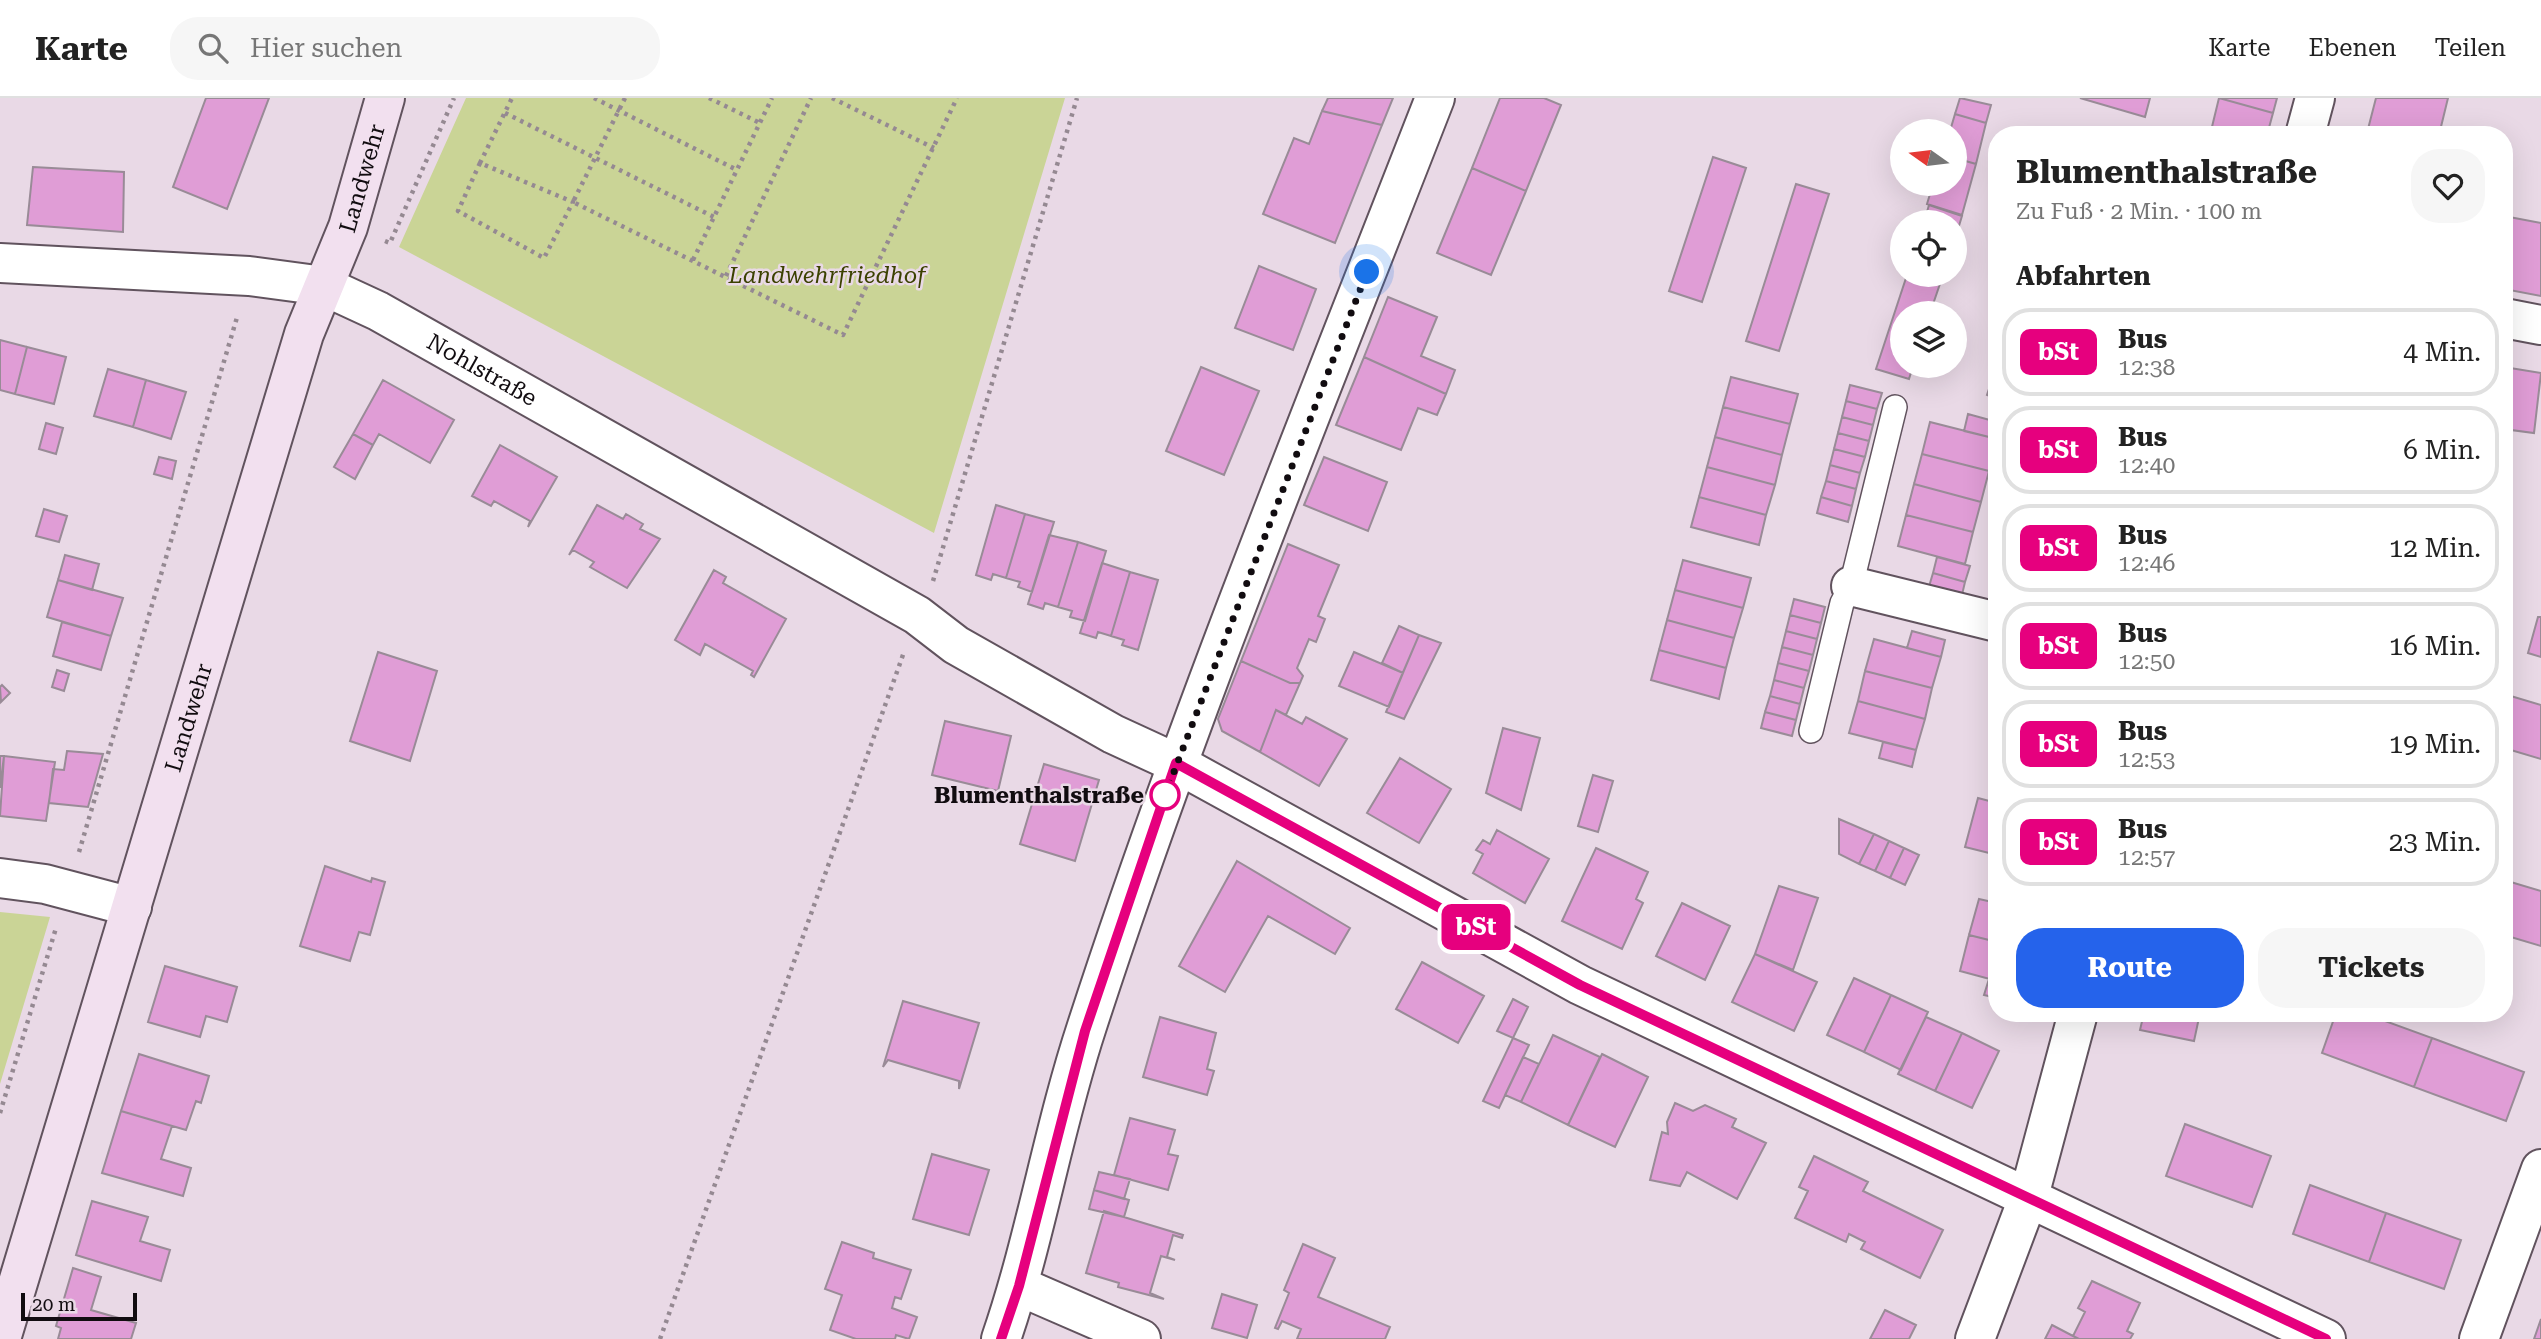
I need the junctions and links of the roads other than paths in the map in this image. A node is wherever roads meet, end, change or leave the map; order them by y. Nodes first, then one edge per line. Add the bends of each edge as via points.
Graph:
1 (385, 98) edge
2 (1435, 98) edge
3 (2315, 98) edge
4 (2307, 126) edge
5 (0, 263) edge
6 (324, 286) junction
7 (2513, 320) edge
8 (2541, 325) edge
9 (1895, 407) dead end
10 (1851, 586) junction
11 (1988, 620) edge
12 (1811, 732) dead end
13 (1176, 763) junction
14 (0, 878) edge
15 (132, 907) junction
16 (2076, 1022) edge
17 (2541, 1169) edge
18 (2029, 1196) junction
19 (1019, 1286) junction
20 (1, 1339) edge
21 (1001, 1339) edge
22 (1141, 1339) edge
23 (1975, 1339) edge
24 (2326, 1339) edge
25 (2479, 1339) edge

1 - 6 street, Landwehr via 348,227
2 - 13 street
3 - 4 street
5 - 6 street, Nohlstraße via 249,276
6 - 13 street, Nohlstraße via 377,311 919,617 980,659
6 - 15 street, Landwehr via 304,334
7 - 8 street
9 - 10 lane
10 - 11 street
10 - 12 lane via 1842,603
13 - 18 street via 1580,985
13 - 19 street via 1085,1031
14 - 15 street via 45,884
15 - 20 street, Landwehr
16 - 18 street
17 - 25 street
18 - 23 street
18 - 24 street
19 - 21 street
19 - 22 street

